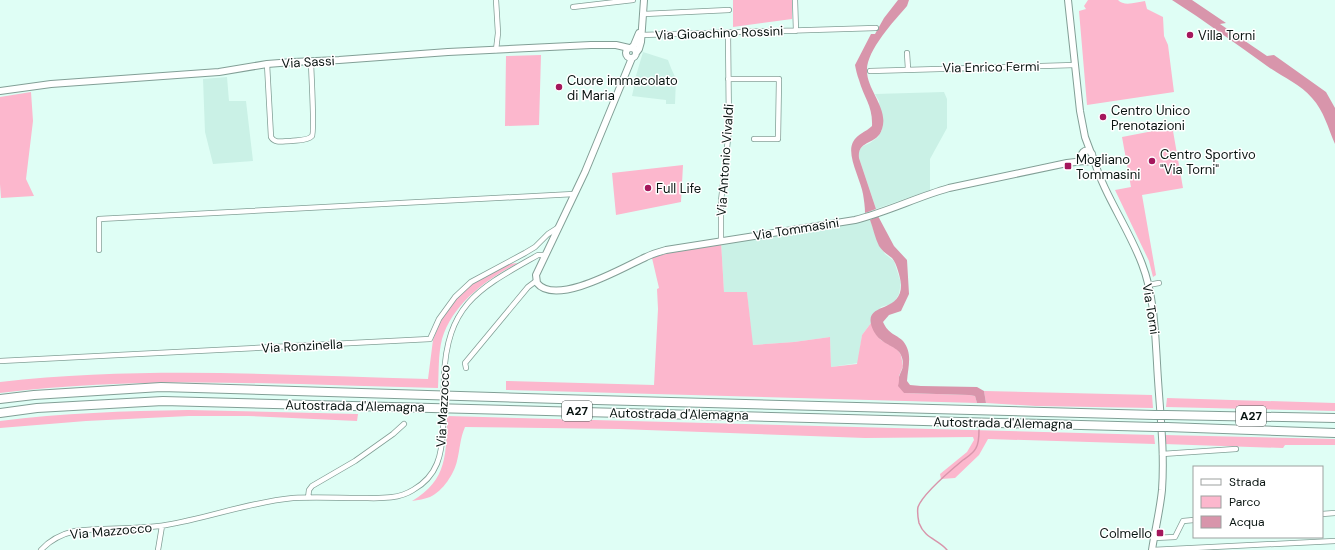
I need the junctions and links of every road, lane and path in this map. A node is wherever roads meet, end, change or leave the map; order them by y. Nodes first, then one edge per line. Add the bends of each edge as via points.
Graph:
1 (496, 0) edge
2 (633, 0) edge
3 (644, 0) edge
4 (795, 0) edge
5 (1068, 0) edge
6 (573, 7) dead end
7 (729, 10) dead end
8 (644, 14) junction
9 (642, 26) junction
10 (876, 28) dead end
11 (796, 31) junction
12 (728, 33) junction
13 (641, 35) junction
14 (496, 50) junction
15 (630, 53) junction
16 (907, 53) dead end
17 (311, 61) junction
18 (267, 64) junction
19 (1074, 66) junction
20 (908, 70) junction
21 (870, 71) dead end
22 (728, 79) junction
23 (0, 90) edge
24 (1085, 137) junction
25 (754, 139) dead end
26 (1083, 153) junction
27 (1092, 155) junction
28 (1085, 162) junction
29 (1067, 163) junction
30 (1098, 175) junction
31 (574, 194) junction
32 (559, 227) junction
33 (721, 241) junction
34 (99, 250) dead end
35 (545, 255) junction
36 (536, 278) junction
37 (1159, 283) dead end
38 (1148, 285) junction
39 (0, 361) edge
40 (466, 368) dead end
41 (0, 399) edge
42 (0, 413) edge
43 (1335, 418) edge
44 (404, 424) dead end
45 (1335, 433) edge
46 (1236, 449) dead end
47 (1162, 454) junction
48 (308, 498) junction
49 (1335, 513) edge
50 (1323, 514) edge
51 (1193, 520) edge
52 (162, 526) junction
53 (1154, 538) junction
54 (1335, 541) edge
55 (1230, 548) edge
56 (41, 550) edge
57 (158, 550) edge
58 (1152, 550) edge

1 - 14 street
2 - 6 street
3 - 8 street, Via Ronzinella
4 - 11 street, Via Gioachino Rossini
5 - 19 street, Via Torni
7 - 8 street
8 - 9 street, Via Ronzinella
9 - 13 street, Via Ronzinella
9 - 15 street, Via Ronzinella via 636,41 638,44
10 - 11 street, Via Gioachino Rossini
11 - 12 street, Via Gioachino Rossini
12 - 13 street, Via Gioachino Rossini
12 - 22 street, Via Antonio Vivaldi
13 - 15 street, Via Ronzinella via 640,46
14 - 15 street, Via Sassi via 616,45
14 - 17 street, Via Sassi
15 - 31 street, Via Ronzinella via 626,72
16 - 20 street
17 - 18 street, Via Sassi
17 - 18 street via 314,128 312,136 308,139 280,142 274,141 271,137
18 - 23 street, Via Sassi via 219,72 58,83
19 - 20 street, Via Enrico Fermi
19 - 24 street, Via Torni
20 - 21 street, Via Enrico Fermi
22 - 25 street, Via Antonio Vivaldi via 779,79 778,139
22 - 33 street, Via Antonio Vivaldi via 729,130 721,201
24 - 26 street, Via Torni
24 - 27 street, Via Torni
26 - 27 street via 1087,151
26 - 28 street, Via Torni
26 - 29 street, Via Tommasini
27 - 28 street via 1090,161
27 - 30 street, Via Torni
28 - 29 street, Via Tommasini
28 - 30 street, Via Torni
29 - 33 street, Via Tommasini via 949,188 871,216
30 - 38 street, Via Torni via 1142,264
31 - 32 street, Via Ronzinella
31 - 34 street via 99,219
32 - 35 street, Via Ronzinella
32 - 39 street, Via Ronzinella via 525,253 471,282 455,298 430,339
33 - 36 street, Via Tommasini via 660,252 589,284 572,288 550,290 539,286
35 - 36 street, Via Ronzinella
35 - 48 street, Via Mazzocco, bridge via 538,255 490,284 468,303 457,319 446,353 441,452 427,480 411,492 392,497
36 - 40 street, Via Ronzinella via 465,362
37 - 38 street
38 - 47 street, Via Torni via 1153,310
41 - 43 highway, Autostrada d'Alemagna / A27, bridge via 34,394 161,387
42 - 45 highway, Autostrada d'Alemagna / A27, bridge via 37,408 163,401 1155,426
44 - 48 street via 355,461 312,486
46 - 47 street
47 - 53 street, Via Torni via 1162,490
48 - 52 street, Via Mazzocco via 268,502
49 - 50 street
51 - 53 street via 1183,521 1175,537
52 - 56 street, Via Mazzocco via 67,533
52 - 57 street, Via Mazzocco
53 - 58 street, Via Torni
54 - 55 street
55 - 58 street

